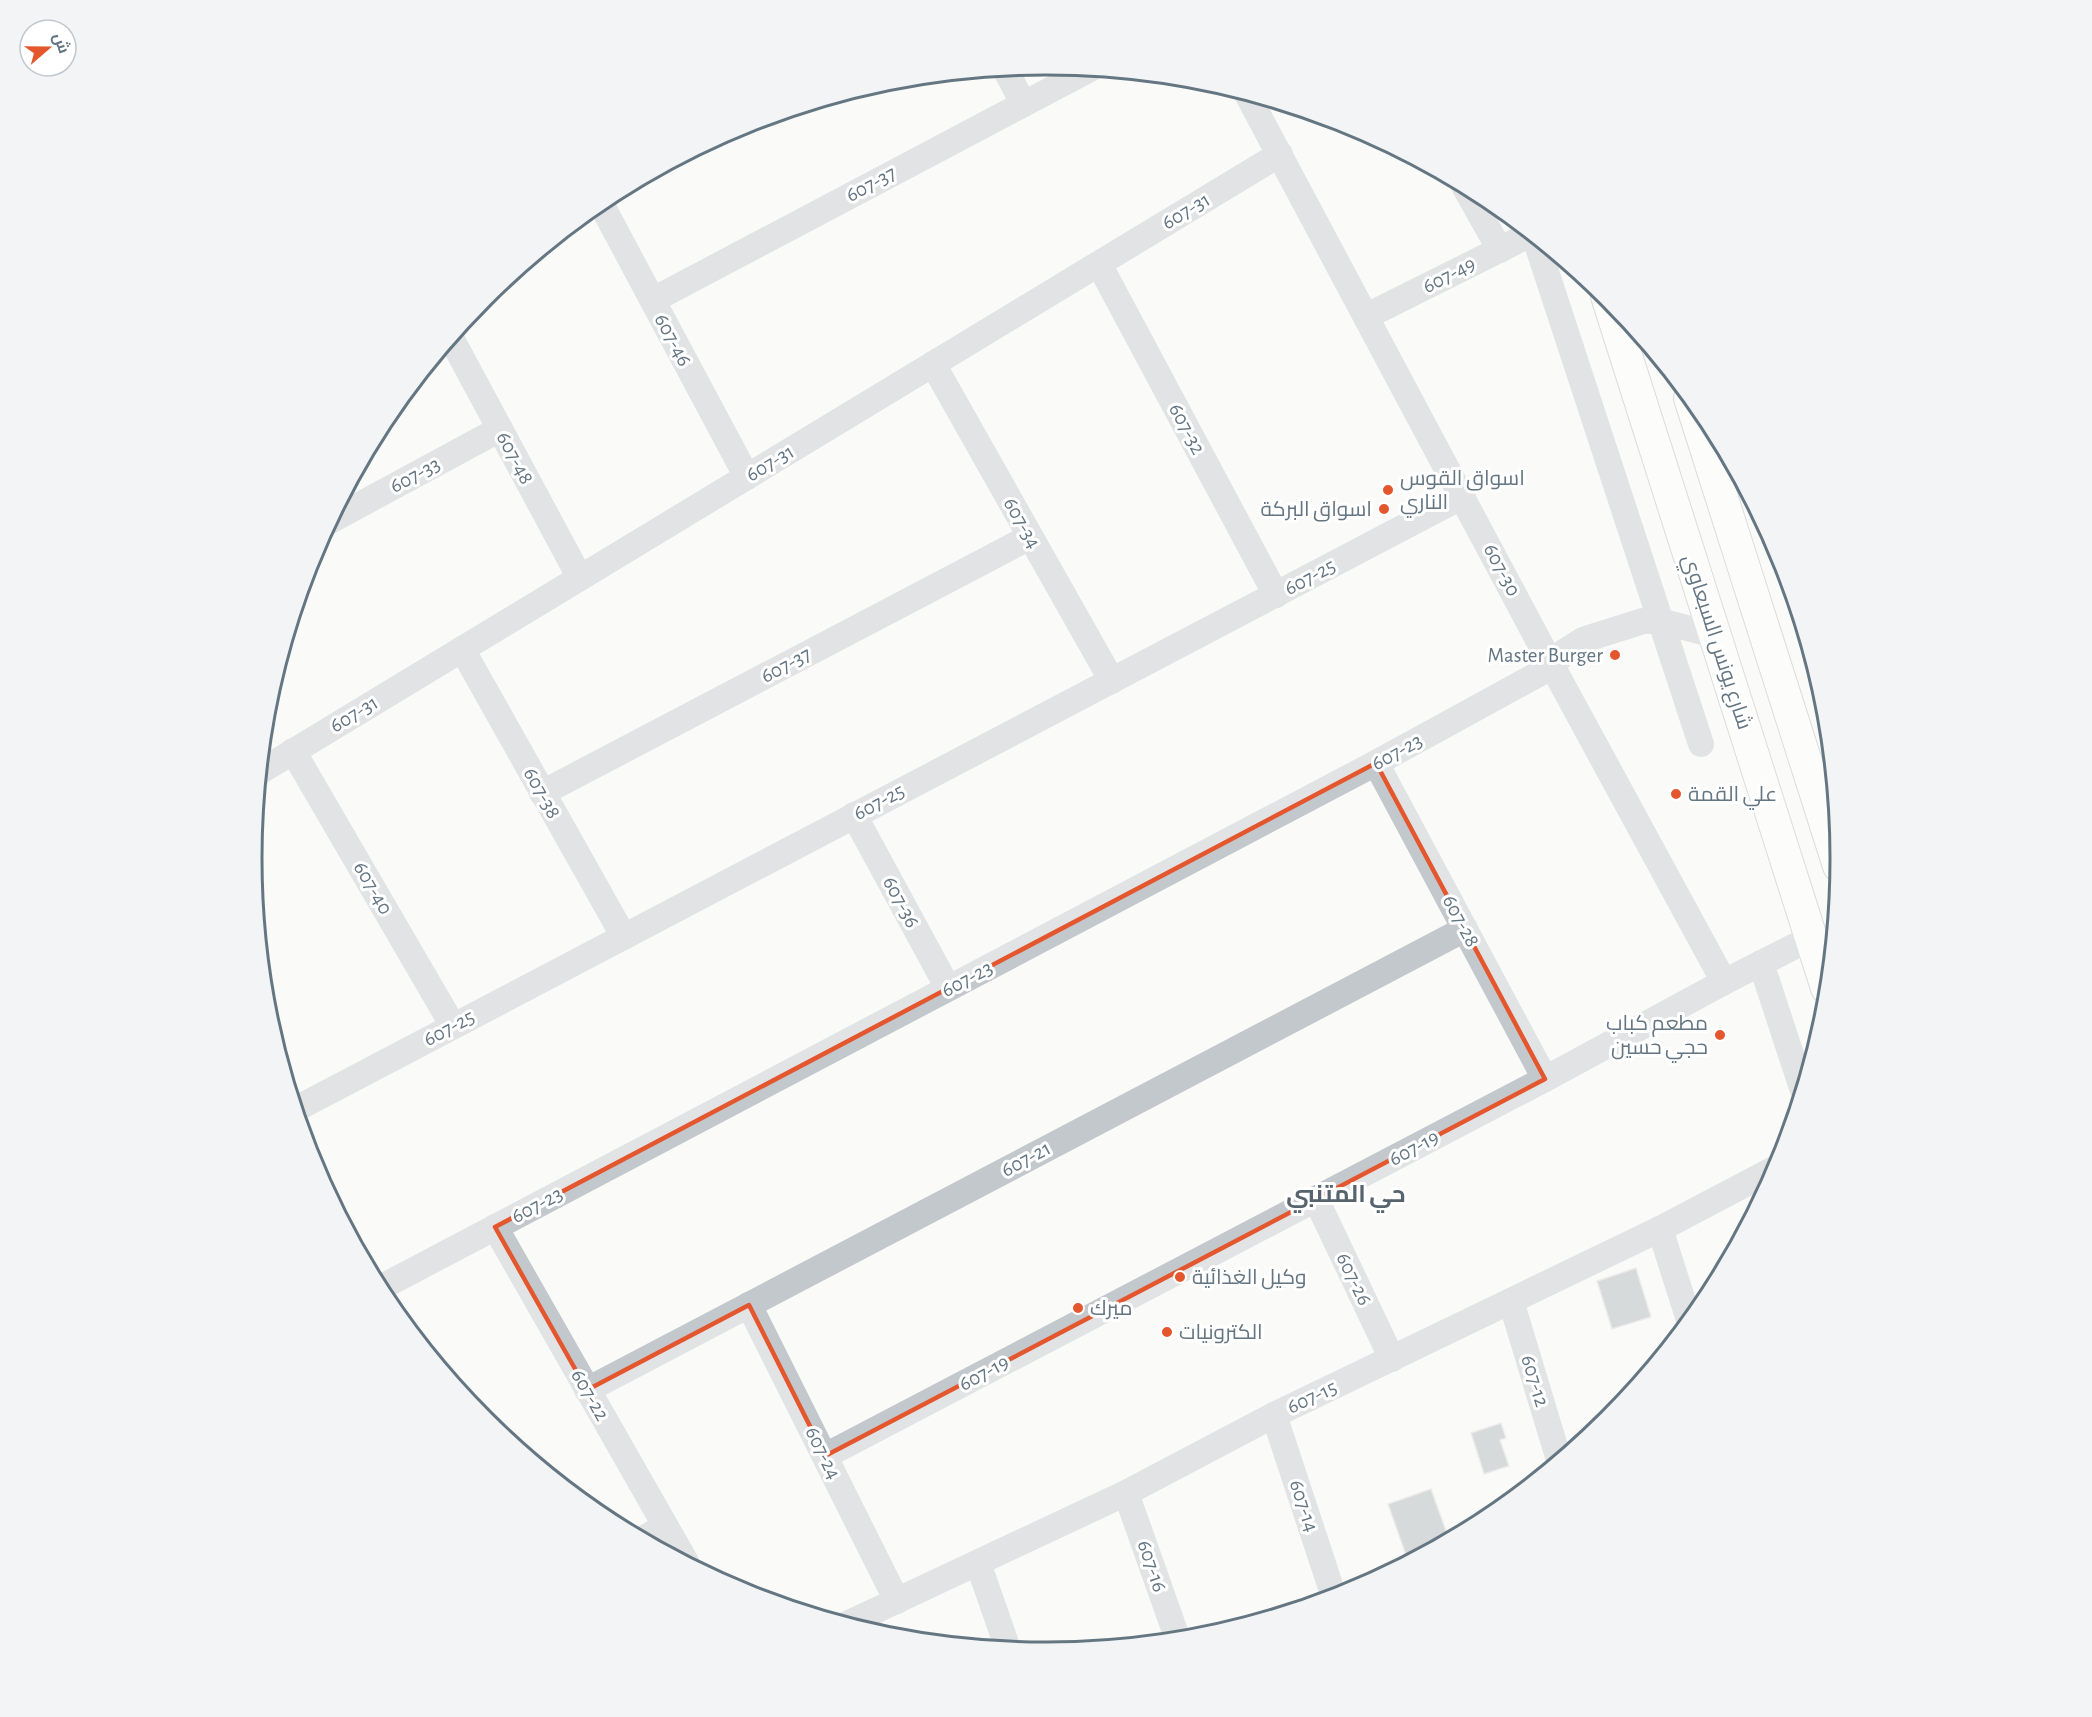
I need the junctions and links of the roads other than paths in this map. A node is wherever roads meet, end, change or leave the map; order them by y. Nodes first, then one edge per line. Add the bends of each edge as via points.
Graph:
1 (1009, 76) edge
2 (1076, 76) edge
3 (1252, 103) edge
4 (1023, 104) junction
5 (1280, 154) junction
6 (1473, 202) edge
7 (605, 211) edge
8 (1524, 238) edge
9 (1500, 249) junction
10 (1539, 250) edge
11 (1099, 264) junction
12 (652, 300) junction
13 (1367, 316) junction
14 (1614, 320) edge
15 (455, 345) edge
16 (933, 364) junction
17 (500, 429) junction
18 (1701, 430) edge
19 (747, 477) junction
20 (1463, 496) junction
21 (342, 515) edge
22 (1030, 537) junction
23 (580, 578) junction
24 (1276, 595) junction
25 (1760, 619) junction
26 (1660, 621) junction
27 (1714, 635) junction
28 (462, 649) junction
29 (1553, 666) junction
30 (1112, 681) junction
31 (1701, 744) dead end
32 (293, 751) junction
33 (1376, 763) junction
34 (268, 767) edge
35 (542, 793) junction
36 (854, 815) junction
37 (1829, 835) edge
38 (1465, 929) junction
39 (624, 936) junction
40 (1811, 938) junction
41 (1761, 963) junction
42 (1821, 970) edge
43 (1724, 982) junction
44 (948, 988) junction
45 (453, 1026) junction
46 (1798, 1077) edge
47 (1545, 1079) junction
48 (302, 1105) edge
49 (1762, 1175) edge
50 (1316, 1199) junction
51 (495, 1227) junction
52 (1660, 1229) junction
53 (388, 1284) edge
54 (1511, 1302) junction
55 (749, 1305) junction
56 (1686, 1310) edge
57 (1392, 1359) junction
58 (587, 1390) junction
59 (1274, 1415) junction
60 (1557, 1453) edge
61 (825, 1456) junction
62 (1126, 1493) junction
63 (665, 1526) junction
64 (650, 1535) edge
65 (679, 1550) edge
66 (978, 1563) junction
67 (1331, 1588) edge
68 (897, 1601) junction
69 (858, 1619) edge
70 (1175, 1631) edge
71 (1005, 1640) edge

1 - 4 street
2 - 4 street, 607-37
3 - 5 street, 607-30
4 - 12 street, 607-37
5 - 11 street, 607-31
5 - 13 street, 607-30
6 - 9 street
7 - 12 street, 607-46
8 - 9 street, 607-49
9 - 13 street, 607-49
10 - 26 street
11 - 16 street, 607-31
11 - 24 street, 607-32
12 - 19 street, 607-46
13 - 20 street, 607-30
14 - 27 main road, شارع يونس السبعاوي
15 - 17 street, 607-48
16 - 19 street, 607-31
16 - 22 street, 607-34
17 - 21 street, 607-33
17 - 23 street, 607-48
18 - 25 main road
19 - 23 street, 607-31
20 - 24 street, 607-25
20 - 29 street, 607-30
22 - 30 street, 607-34
22 - 35 street, 607-37
23 - 28 street, 607-31
24 - 30 street, 607-25
25 - 27 main road
25 - 37 main road
26 - 27 street
26 - 29 street, 607-23 via 1632,624 1583,640 1564,652
26 - 31 street
27 - 40 main road, شارع يونس السبعاوي
28 - 32 street, 607-31
28 - 35 street, 607-38
29 - 33 street, 607-23
29 - 43 street, 607-30
30 - 36 street, 607-25
32 - 34 street, 607-31
32 - 45 street, 607-40
33 - 38 street, 607-28
33 - 44 street, 607-23
35 - 39 street, 607-38
36 - 39 street, 607-25
36 - 44 street, 607-36
38 - 47 street, 607-28
38 - 55 street, 607-21
39 - 45 street, 607-25
40 - 41 street, 607-19
40 - 42 main road, شارع يونس السبعاوي
41 - 43 street, 607-19
41 - 46 street
43 - 47 street, 607-19
44 - 51 street, 607-23
45 - 48 street, 607-25
47 - 50 street, 607-19
49 - 52 street, 607-15
50 - 57 street, 607-26
50 - 61 street, 607-19
51 - 53 street, 607-23
51 - 58 street, 607-22
52 - 54 street, 607-15
52 - 56 street
54 - 57 street, 607-15
54 - 60 street, 607-12
55 - 58 street, 607-21
55 - 61 street, 607-24
57 - 59 street, 607-15
58 - 63 street, 607-22
59 - 62 street, 607-15
59 - 67 street, 607-14
61 - 68 street, 607-24
62 - 66 street, 607-15
62 - 70 street, 607-16
63 - 64 street
63 - 65 street, 607-22
66 - 68 street, 607-15
66 - 71 street
68 - 69 street, 607-15

